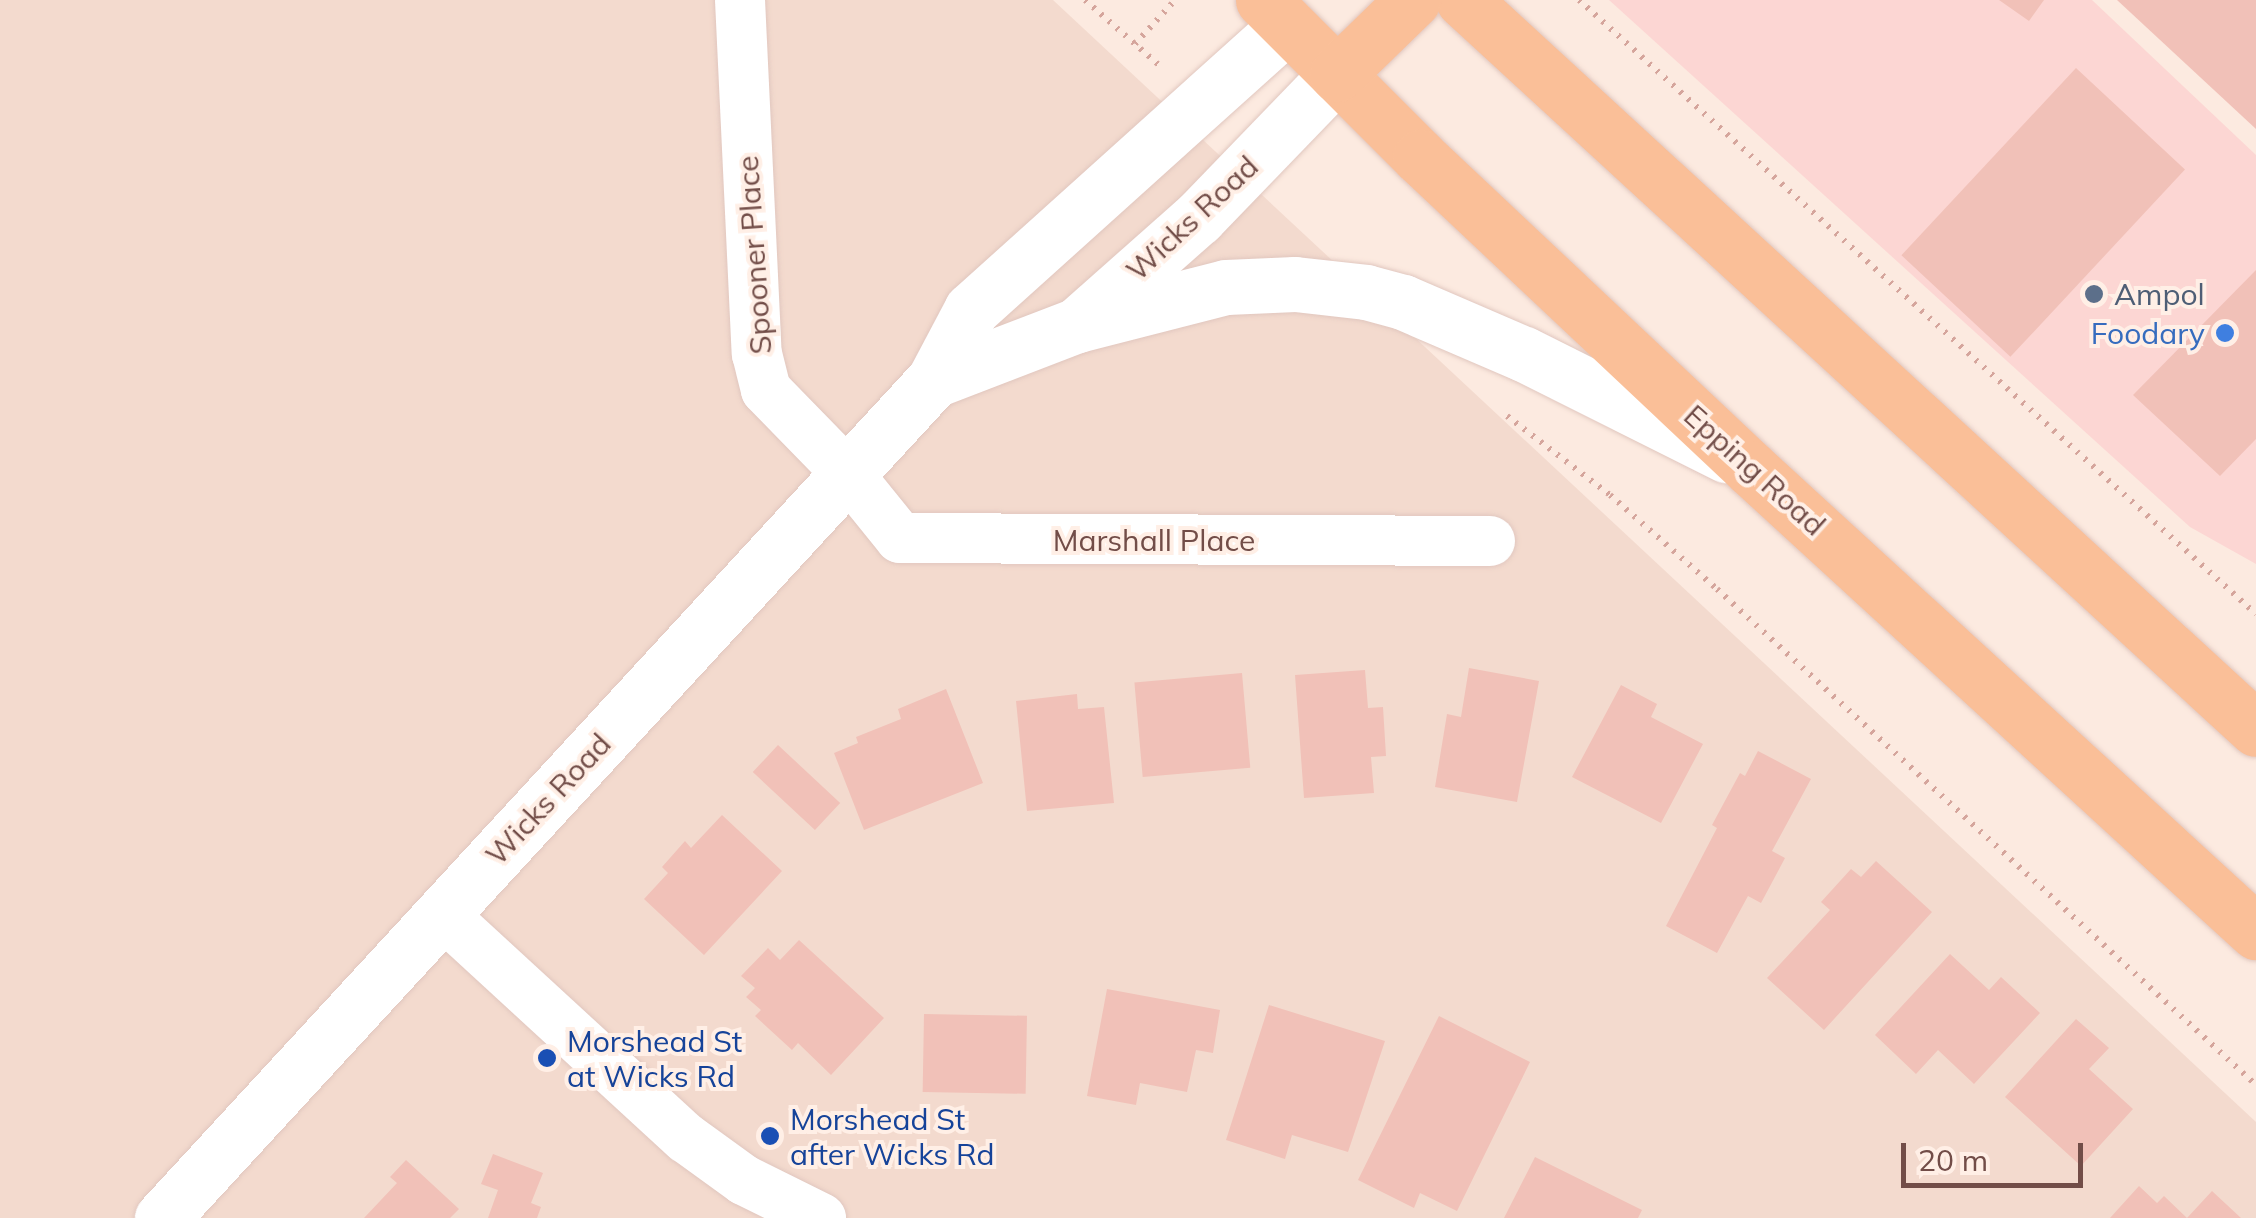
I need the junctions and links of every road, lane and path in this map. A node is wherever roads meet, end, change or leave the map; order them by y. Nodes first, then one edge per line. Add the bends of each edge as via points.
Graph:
1 (740, 0) edge
2 (1086, 0) edge
3 (1176, 0) edge
4 (1413, 0) edge
5 (1463, 0) edge
6 (1580, 0) edge
7 (1288, 8) edge
8 (1337, 74) junction
9 (1078, 325) junction
10 (934, 380) junction
11 (1493, 409) dead end
12 (1750, 468) junction
13 (849, 476) junction
14 (1490, 541) dead end
15 (2256, 614) edge
16 (2256, 729) edge
17 (441, 914) junction
18 (2256, 932) edge
19 (2256, 1084) edge
20 (162, 1218) edge
21 (821, 1218) edge

1 - 13 street, Spooner Place via 757,354 766,390
2 - 3 path via 1135,44
4 - 8 main road, Wicks Road
5 - 16 main road
6 - 15 path
7 - 8 main road, Epping Road
7 - 10 main road, Wicks Road via 971,310
8 - 9 main road, Wicks Road via 1198,218
8 - 12 main road, Epping Road
9 - 10 main road, Wicks Road
9 - 12 main road via 1226,287 1295,284 1366,292 1524,354
10 - 13 main road, Wicks Road
11 - 19 path via 1650,530
12 - 18 main road, Epping Road
13 - 14 street, Marshall Place via 900,538
13 - 17 main road, Wicks Road
17 - 20 main road, Wicks Road
17 - 21 street via 686,1138 744,1180

